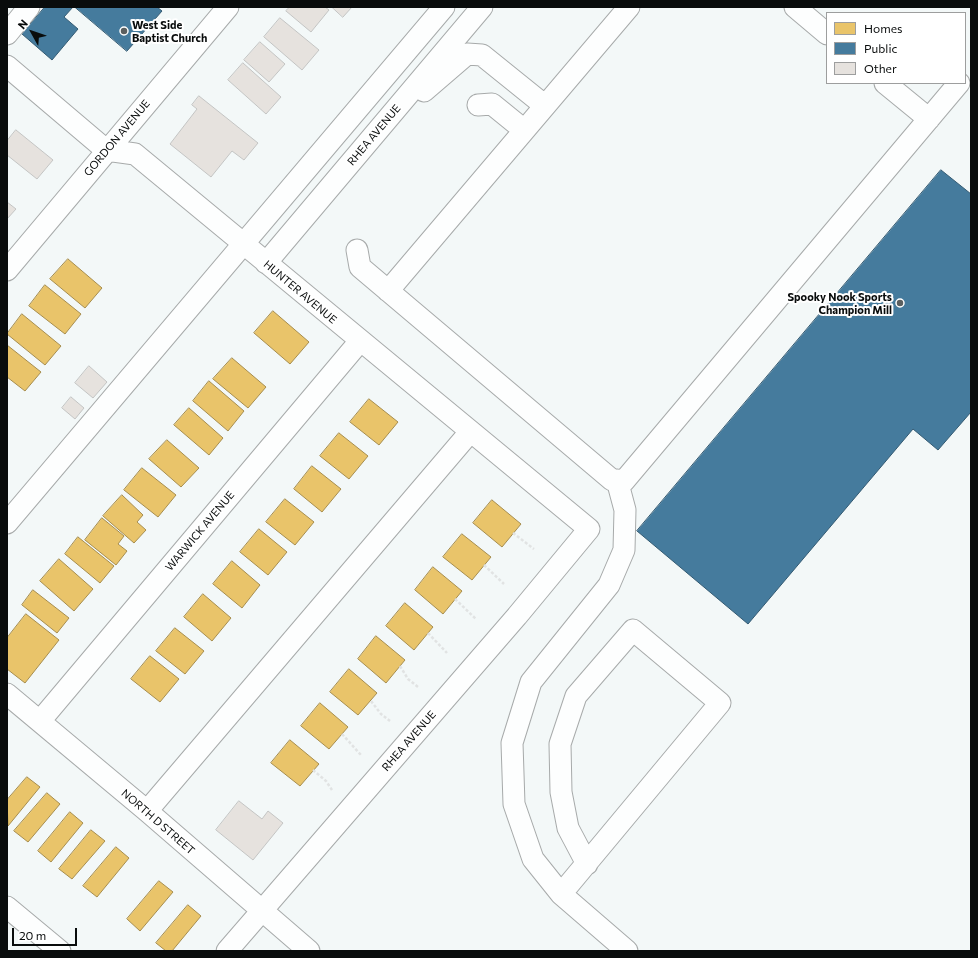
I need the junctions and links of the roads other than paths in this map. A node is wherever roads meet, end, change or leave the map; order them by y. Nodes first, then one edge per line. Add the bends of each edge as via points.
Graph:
1 (29, 7) edge
2 (228, 7) edge
3 (444, 7) edge
4 (482, 7) edge
5 (629, 7) edge
6 (795, 7) edge
7 (826, 33) edge
8 (7, 34) edge
9 (7, 66) edge
10 (886, 84) edge
11 (958, 84) edge
12 (478, 105) dead end
13 (544, 105) junction
14 (389, 118) junction
15 (928, 119) junction
16 (524, 130) junction
17 (106, 150) junction
18 (244, 245) junction
19 (357, 250) dead end
20 (266, 263) junction
21 (7, 270) edge
22 (388, 291) junction
23 (360, 341) junction
24 (470, 432) junction
25 (617, 480) junction
26 (7, 523) edge
27 (589, 529) joint
28 (7, 694) edge
29 (40, 721) junction
30 (147, 811) junction
31 (587, 864) junction
32 (561, 894) junction
33 (7, 907) edge
34 (261, 911) junction
35 (60, 951) edge
36 (227, 951) edge
37 (309, 951) edge
38 (628, 951) edge

1 - 8 street
2 - 17 street, GORDON AVENUE
3 - 18 street
4 - 14 street, RHEA AVENUE
5 - 13 street
6 - 7 street
9 - 17 street
10 - 15 street
11 - 15 street
12 - 16 street via 492,104
13 - 14 street via 482,55 467,54
13 - 16 street
14 - 20 street, RHEA AVENUE
15 - 25 street via 624,481
16 - 22 street
17 - 18 street, HUNTER AVENUE via 136,154
17 - 21 street, GORDON AVENUE
18 - 20 street, HUNTER AVENUE
18 - 26 street
19 - 22 street via 360,267
20 - 23 street, HUNTER AVENUE
22 - 25 street via 612,480
23 - 24 street, HUNTER AVENUE
23 - 29 street, WARWICK AVENUE
24 - 27 street, HUNTER AVENUE
24 - 30 street
25 - 32 street via 625,510 624,550 609,584 531,682 512,743 514,804 533,859
27 - 34 street, RHEA AVENUE via 517,616
28 - 29 street, NORTH D STREET
29 - 30 street, NORTH D STREET
30 - 34 street, NORTH D STREET
31 - 31 street via 720,703 633,630 576,696 560,744 561,792 568,828
31 - 32 street
32 - 38 street
33 - 35 street
34 - 36 street, RHEA AVENUE
34 - 37 street, NORTH D STREET

